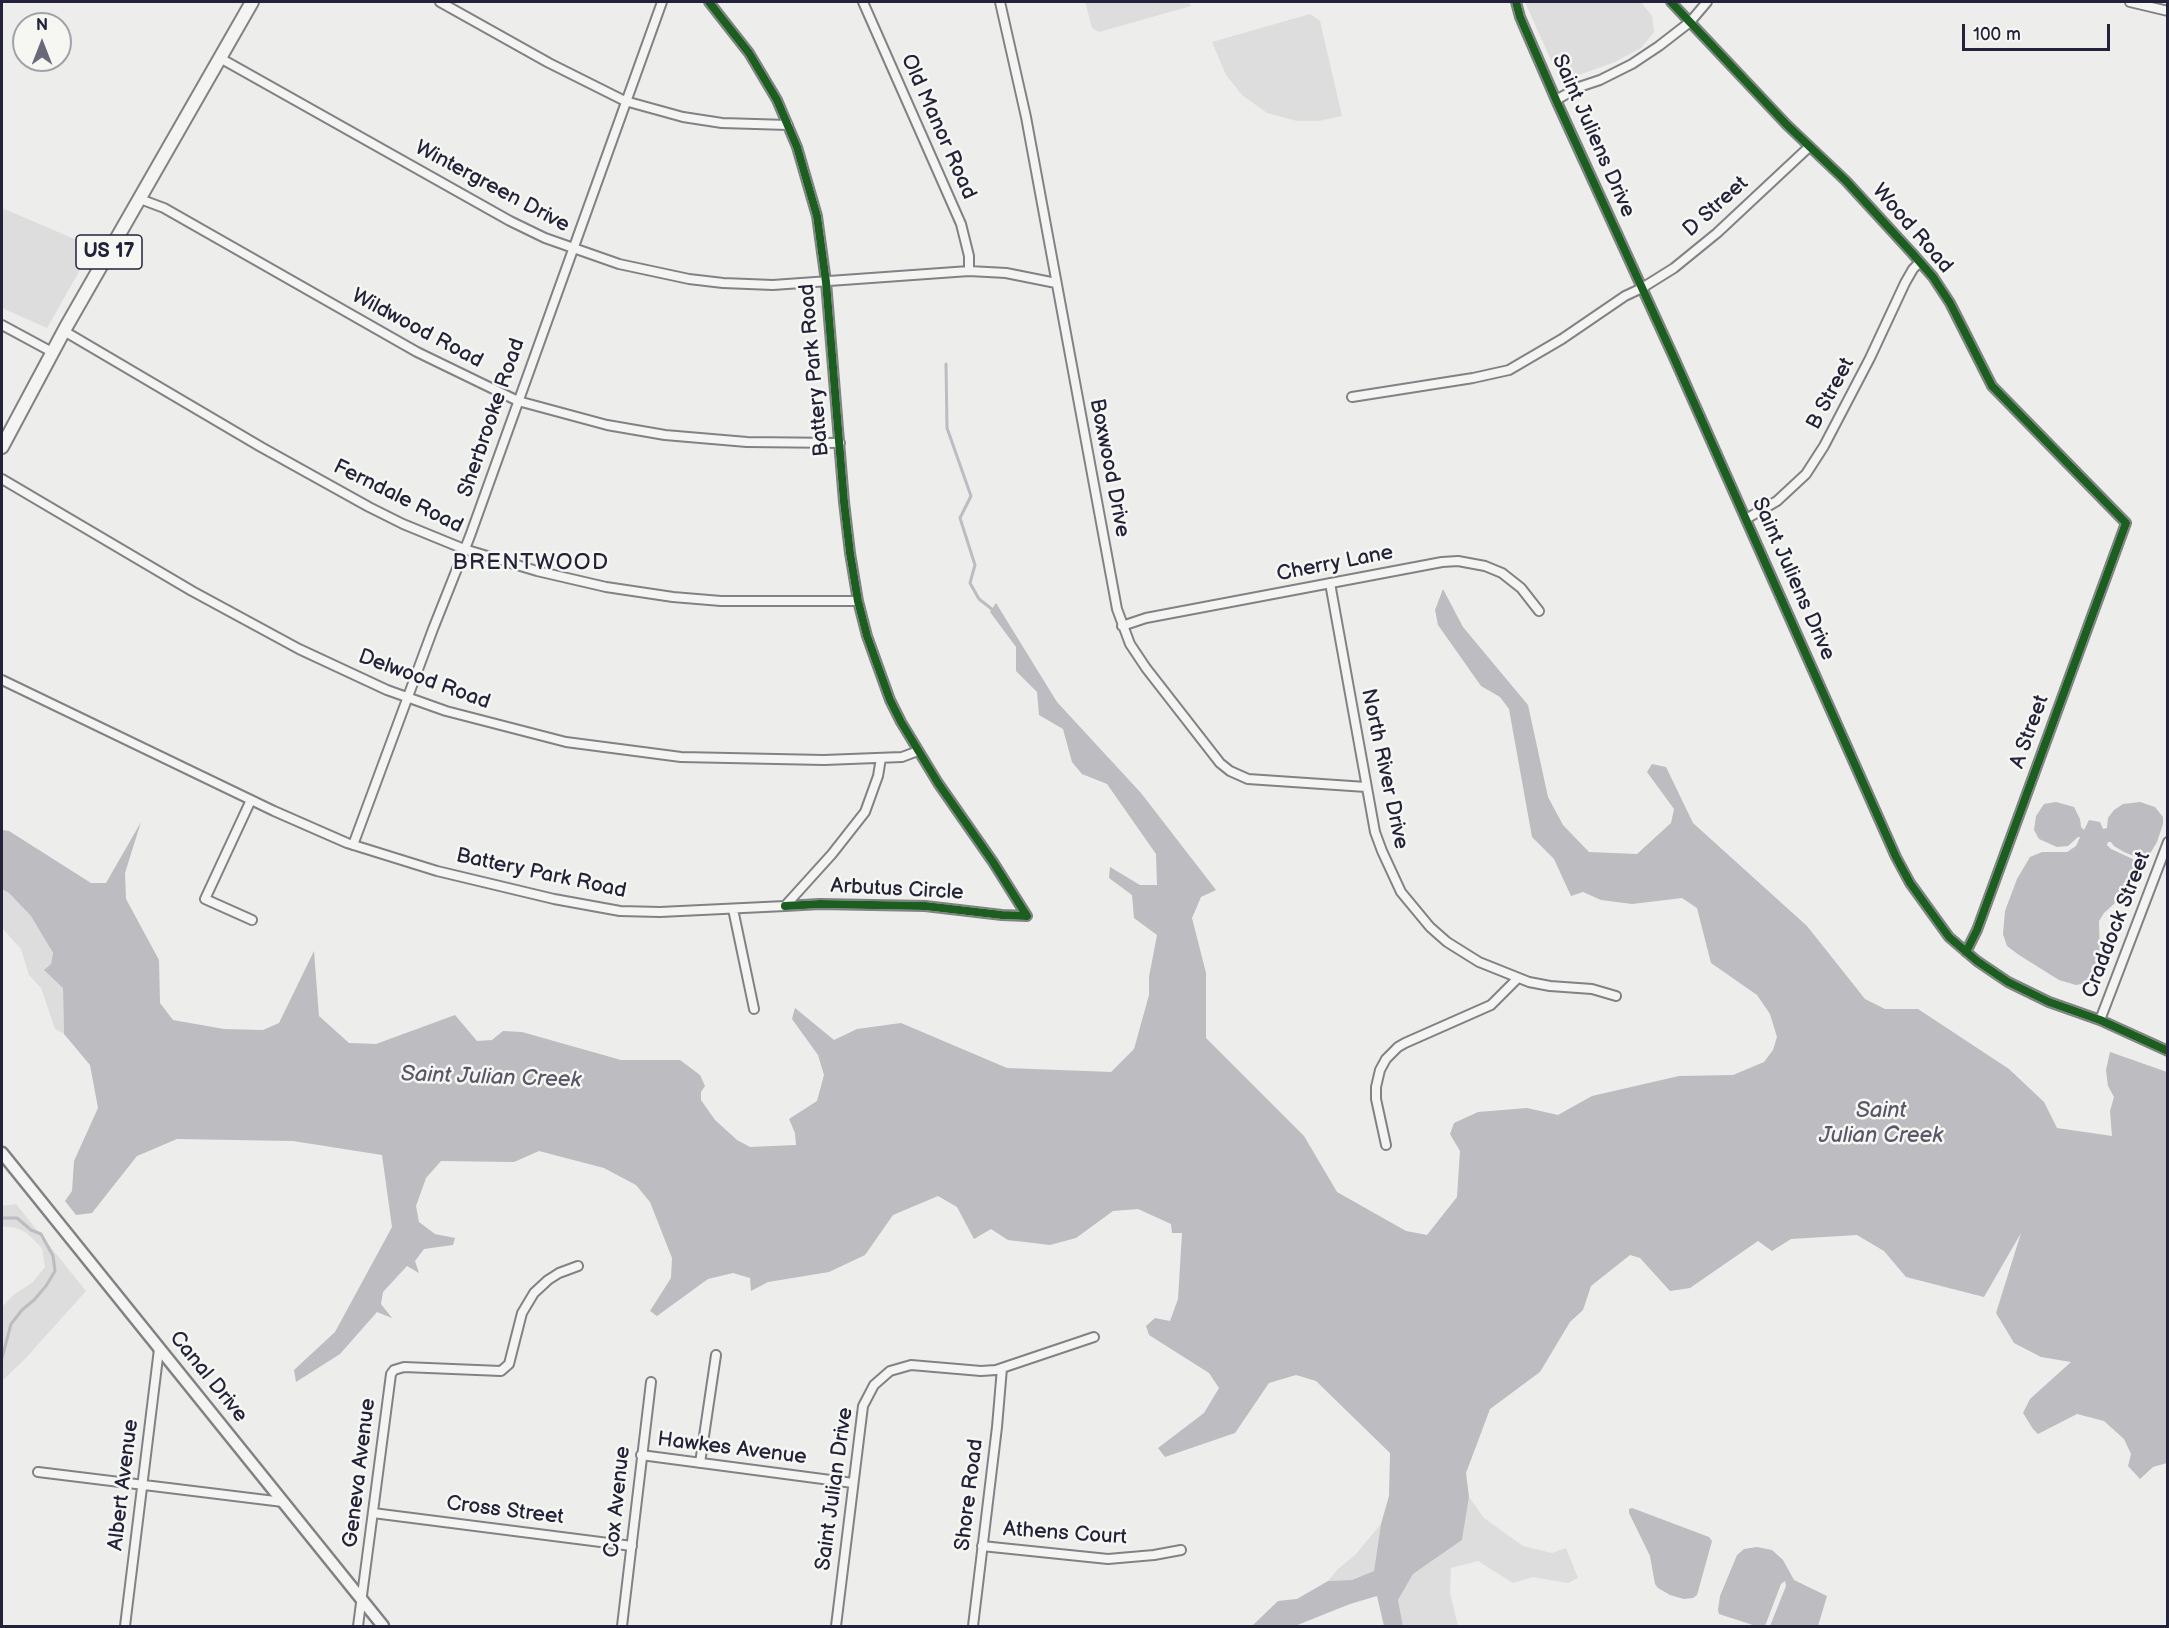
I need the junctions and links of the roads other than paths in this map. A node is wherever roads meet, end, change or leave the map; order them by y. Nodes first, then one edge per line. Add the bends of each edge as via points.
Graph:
1 (252, 2) edge
2 (440, 2) edge
3 (662, 2) edge
4 (709, 2) edge
5 (863, 2) edge
6 (1000, 2) edge
7 (1516, 2) edge
8 (1671, 2) edge
9 (1707, 2) edge
10 (2130, 2) edge
11 (2168, 11) edge
12 (1690, 22) junction
13 (220, 58) junction
14 (1556, 100) junction
15 (625, 101) junction
16 (788, 125) junction
17 (1809, 147) junction
18 (140, 199) junction
19 (572, 249) junction
20 (1920, 262) junction
21 (969, 271) junction
22 (826, 282) junction
23 (1056, 283) junction
24 (1642, 288) junction
25 (2, 325) edge
26 (64, 332) junction
27 (52, 352) junction
28 (1352, 397) dead end
29 (518, 401) junction
30 (840, 443) junction
31 (2, 447) edge
32 (2, 479) edge
33 (1746, 519) junction
34 (2126, 523) joint
35 (464, 549) junction
36 (1330, 583) junction
37 (858, 601) junction
38 (1539, 611) dead end
39 (1122, 626) junction
40 (2, 680) edge
41 (407, 698) junction
42 (918, 751) junction
43 (881, 758) junction
44 (1366, 786) junction
45 (251, 800) junction
46 (2168, 842) edge
47 (353, 845) junction
48 (784, 906) junction
49 (733, 909) junction
50 (252, 920) dead end
51 (1966, 952) junction
52 (1518, 978) junction
53 (1616, 996) dead end
54 (754, 1009) dead end
55 (2100, 1020) junction
56 (2168, 1051) edge
57 (1386, 1145) dead end
58 (2, 1153) edge
59 (578, 1266) dead end
60 (1094, 1337) dead end
61 (159, 1348) junction
62 (716, 1355) dead end
63 (1002, 1368) junction
64 (651, 1382) dead end
65 (641, 1455) junction
66 (700, 1463) junction
67 (38, 1472) dead end
68 (853, 1483) junction
69 (142, 1486) junction
70 (283, 1502) junction
71 (373, 1513) junction
72 (632, 1546) junction
73 (982, 1546) junction
74 (1181, 1550) dead end
75 (362, 1600) junction
76 (125, 1626) edge
77 (358, 1626) edge
78 (383, 1626) edge
79 (622, 1626) edge
80 (836, 1626) edge
81 (973, 1626) edge

1 - 13 main road, US 17
2 - 15 street
3 - 15 street, Sherbrooke Road
4 - 16 street, Battery Park Road via 762,72
5 - 21 street, Old Manor Road via 961,224
6 - 23 street, Boxwood Drive via 1026,117
7 - 14 street, Saint Juliens Drive
8 - 12 street, Wood Road
9 - 12 street
10 - 11 street
12 - 14 street via 1632,64
12 - 17 street, Wood Road
13 - 18 main road, US 17
13 - 19 street, Wintergreen Drive via 510,221
14 - 24 street, Saint Juliens Drive
15 - 16 street via 722,123
15 - 19 street, Sherbrooke Road
16 - 22 street, Battery Park Road via 817,216
17 - 20 street, Wood Road via 1846,181
17 - 24 street, D Street via 1717,233
18 - 26 main road, US 17
18 - 29 street, Wildwood Road via 164,208 417,352
19 - 22 street, Wintergreen Drive via 689,279 773,285
19 - 29 street, Sherbrooke Road
20 - 33 street, B Street via 1913,268 1870,358 1806,474 1777,501
20 - 34 street, Wood Road via 1950,303 1992,386
21 - 22 street, Wintergreen Drive
21 - 23 street, Wintergreen Drive via 1006,273
22 - 30 street, Battery Park Road
23 - 39 street, Boxwood Drive
24 - 28 street, D Street via 1509,370
24 - 33 street, Saint Juliens Drive
25 - 27 street
26 - 27 main road, US 17
26 - 35 street, Ferndale Road via 369,507
27 - 31 main road, US 17
29 - 30 street, Wildwood Road via 607,425 665,435 747,442
29 - 35 street, Sherbrooke Road
30 - 37 street, Battery Park Road via 846,523
32 - 41 street, Delwood Road via 298,649
33 - 51 street, Saint Juliens Drive via 1896,857 1949,937
34 - 51 street, A Street via 1982,918
35 - 37 street, Ferndale Road via 606,587 673,597
35 - 41 street, Sherbrooke Road
36 - 38 street, Cherry Lane via 1442,562 1472,563 1513,580
36 - 39 street, Cherry Lane
36 - 44 street, North River Drive
37 - 42 street, Battery Park Road via 890,700
39 - 44 street, Boxwood Drive via 1146,668 1230,771 1248,779
40 - 45 street, Battery Park Road
41 - 43 street, Delwood Road via 510,729 613,749 731,760
41 - 47 street, Sherbrooke Road
42 - 43 street
42 - 48 street, Arbutus Circle via 1027,916 925,906
43 - 48 street via 865,812
44 - 52 street, North River Drive via 1382,851 1412,907 1447,942 1479,962
45 - 47 street, Battery Park Road
45 - 50 street via 205,899
46 - 55 street, Craddock Street
47 - 49 street, Battery Park Road via 437,871 603,909
48 - 49 street, Battery Park Road
49 - 54 street
51 - 55 street, Saint Juliens Drive via 2019,987
52 - 53 street, North River Drive
52 - 57 street via 1491,1005 1405,1043 1386,1059 1376,1087
55 - 56 street, Saint Juliens Drive
58 - 61 main road, Canal Drive
59 - 71 street, Geneva Avenue via 559,1273 534,1293 522,1313 507,1368 496,1372 399,1367 391,1374
60 - 63 street, Saint Julian Drive
61 - 69 street, Albert Avenue
61 - 70 main road, Canal Drive
62 - 66 street
63 - 68 street, Saint Julian Drive via 981,1371 911,1365 881,1378 863,1406
63 - 73 street, Shore Road
64 - 65 street, Cox Avenue
65 - 66 street, Hawkes Avenue
65 - 72 street, Cox Avenue
66 - 68 street, Hawkes Avenue
67 - 69 street
68 - 80 street, Saint Julian Drive
69 - 70 street
69 - 76 street, Albert Avenue
70 - 75 main road, Canal Drive
71 - 72 street, Cross Street
71 - 75 street, Geneva Avenue
72 - 79 street, Cox Avenue
73 - 74 street, Athens Court via 1108,1559
73 - 81 street, Shore Road
75 - 77 street, Geneva Avenue
75 - 78 main road, Canal Drive

